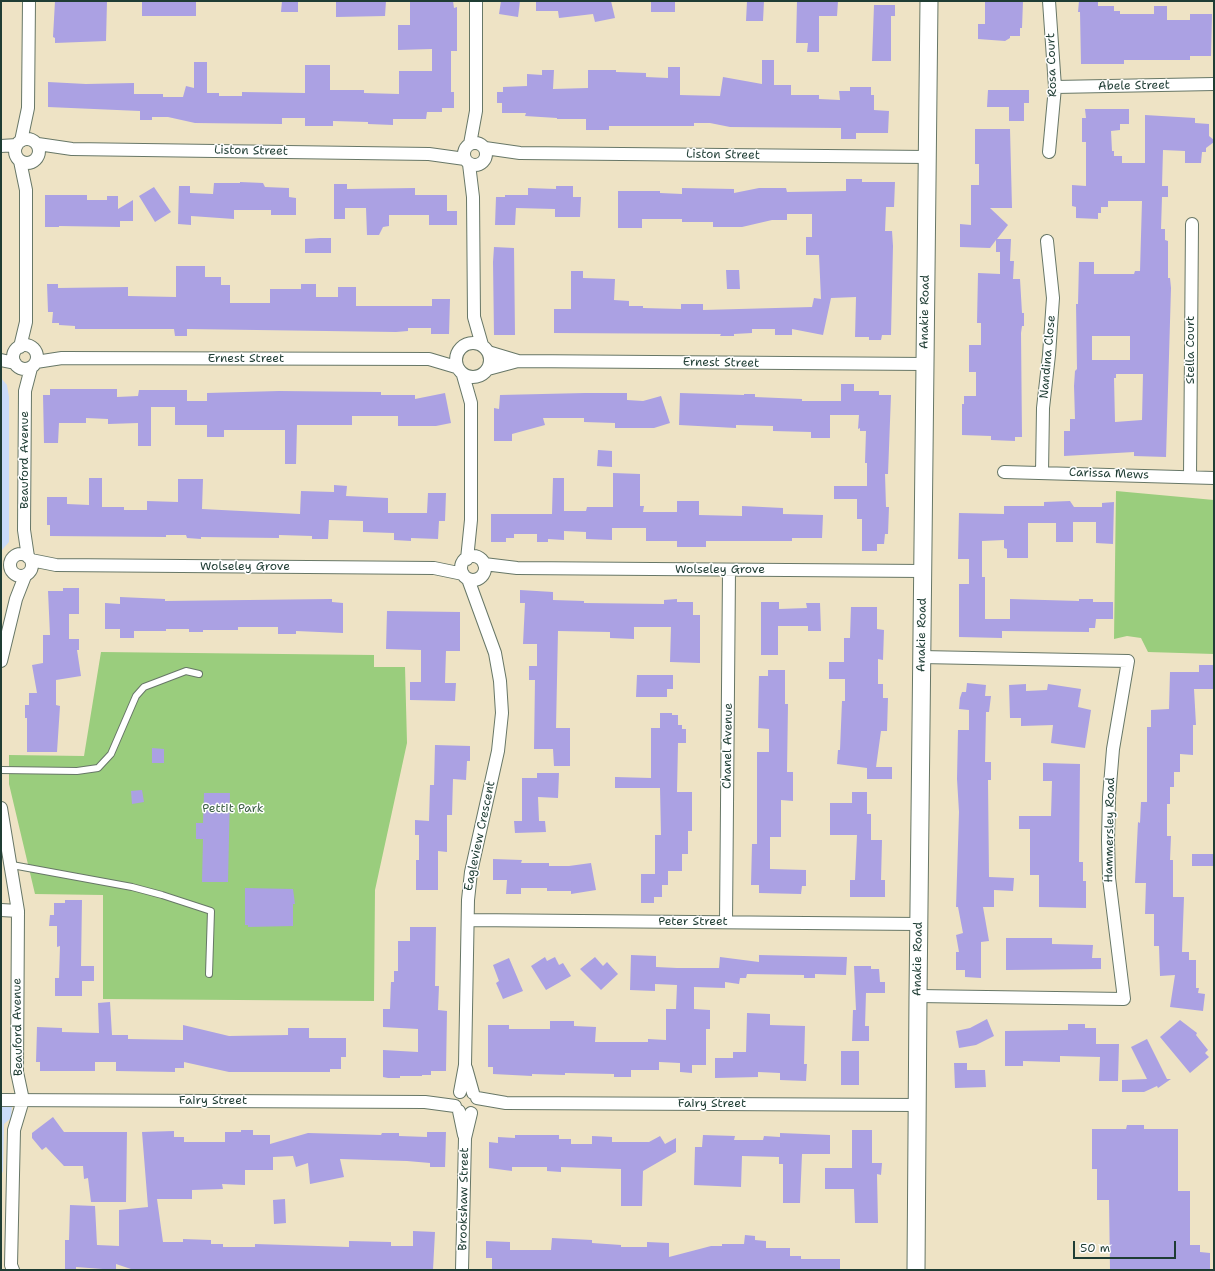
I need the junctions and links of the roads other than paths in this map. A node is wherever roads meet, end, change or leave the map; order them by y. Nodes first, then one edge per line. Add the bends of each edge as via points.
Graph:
1 (29, 1) edge
2 (476, 1) edge
3 (929, 1) edge
4 (1049, 1) edge
5 (1214, 84) edge
6 (1055, 87) junction
7 (28, 108) junction
8 (1, 146) edge
9 (476, 146) junction
10 (18, 151) junction
11 (36, 151) junction
12 (1049, 152) dead end
13 (1, 153) edge
14 (520, 153) junction
15 (429, 154) junction
16 (927, 157) junction
17 (475, 162) junction
18 (26, 190) junction
19 (1192, 224) dead end
20 (1047, 241) dead end
21 (474, 317) junction
22 (461, 348) junction
23 (485, 348) junction
24 (1, 354) edge
25 (25, 357) junction
26 (429, 359) junction
27 (1, 360) edge
28 (518, 361) junction
29 (925, 364) junction
30 (460, 371) junction
31 (484, 373) junction
32 (471, 403) junction
33 (1004, 472) dead end
34 (1042, 473) junction
35 (1190, 477) junction
36 (1214, 478) edge
37 (471, 520) junction
38 (466, 560) junction
39 (17, 565) edge
40 (434, 568) junction
41 (477, 571) junction
42 (729, 571) junction
43 (923, 571) junction
44 (921, 657) junction
45 (1, 662) edge
46 (199, 674) dead end
47 (1, 770) edge
48 (1, 808) edge
49 (12, 865) junction
50 (1, 910) edge
51 (18, 911) junction
52 (468, 920) junction
53 (726, 922) junction
54 (918, 924) junction
55 (209, 974) dead end
56 (918, 996) junction
57 (465, 1065) junction
58 (1, 1100) edge
59 (22, 1100) junction
60 (457, 1101) junction
61 (474, 1103) junction
62 (918, 1105) junction
63 (465, 1138) junction
64 (463, 1267) edge
65 (13, 1270) edge
66 (916, 1270) edge

1 - 7 street, Beauford Avenue
2 - 9 street
3 - 16 main road, Anakie Road
4 - 6 street, Rosa Court
5 - 6 street, Abele Street
6 - 12 street, Rosa Court
7 - 10 street, Beauford Avenue
7 - 11 street, Beauford Avenue
8 - 10 street
9 - 14 street, Liston Street
9 - 15 street, Liston Street
9 - 17 street via 487,154
9 - 17 street via 464,153
10 - 11 street via 27,163
10 - 11 street via 28,139
10 - 13 street
10 - 18 street, Beauford Avenue
11 - 15 street, Liston Street via 72,149
11 - 18 street, Beauford Avenue
14 - 16 street, Liston Street
14 - 17 street, Liston Street
15 - 17 street, Liston Street
16 - 29 main road, Anakie Road
17 - 21 street
18 - 25 street, Beauford Avenue
19 - 35 street, Stella Court
20 - 34 street, Nandina Close via 1052,298 1043,408
21 - 22 street
21 - 23 street
22 - 23 street via 470,343
22 - 26 street, Ernest Street
22 - 30 street via 456,356
23 - 28 street, Ernest Street
23 - 31 street via 490,363
24 - 25 street, Ernest Street
25 - 26 street, Ernest Street
25 - 27 street, Ernest Street
25 - 39 street, Beauford Avenue via 24,530
26 - 30 street, Ernest Street
28 - 29 street, Ernest Street
28 - 31 street, Ernest Street
29 - 43 main road, Anakie Road
30 - 31 street via 474,378
30 - 32 street, Eagleview Crescent
31 - 32 street, Eagleview Crescent
32 - 37 street, Eagleview Crescent
33 - 34 street, Carissa Mews
34 - 35 street, Carissa Mews
35 - 36 street, Carissa Mews
37 - 38 street, Eagleview Crescent
37 - 41 street, Eagleview Crescent
38 - 40 street, Wolseley Grove
38 - 41 street, Eagleview Crescent via 462,567
39 - 40 street, Wolseley Grove
39 - 45 street, Beauford Avenue via 16,599
40 - 41 street, Wolseley Grove
41 - 42 street, Wolseley Grove via 517,568
41 - 52 street, Eagleview Crescent via 480,611 495,653 502,713 498,751 471,872
42 - 43 street, Wolseley Grove
42 - 53 street, Chanel Avenue
43 - 44 main road, Anakie Road
44 - 54 main road, Anakie Road
44 - 56 street, Hammersley Road via 1128,661 1113,749 1108,840 1108,878 1124,999
46 - 47 lane via 186,671 144,687 136,696 111,754 98,768
48 - 49 street, Beauford Avenue
49 - 51 street, Beauford Avenue
49 - 55 lane via 162,894 211,912
50 - 51 street
51 - 59 street, Beauford Avenue via 16,1072
52 - 53 street, Peter Street
52 - 57 street, Eagleview Crescent
53 - 54 street, Peter Street
54 - 56 main road, Anakie Road
56 - 62 main road, Anakie Road
57 - 60 street, Eagleview Crescent
57 - 61 street, Eagleview Crescent
58 - 59 street, Fairy Street
59 - 60 street, Fairy Street
59 - 65 street, Beauford Avenue via 14,1130 11,1265
60 - 61 street via 467,1091
60 - 61 street via 464,1114
60 - 63 street, Brookshaw Street
61 - 62 street, Fairy Street
61 - 63 street, Brookshaw Street
62 - 66 main road, Anakie Road
63 - 64 street, Brookshaw Street

